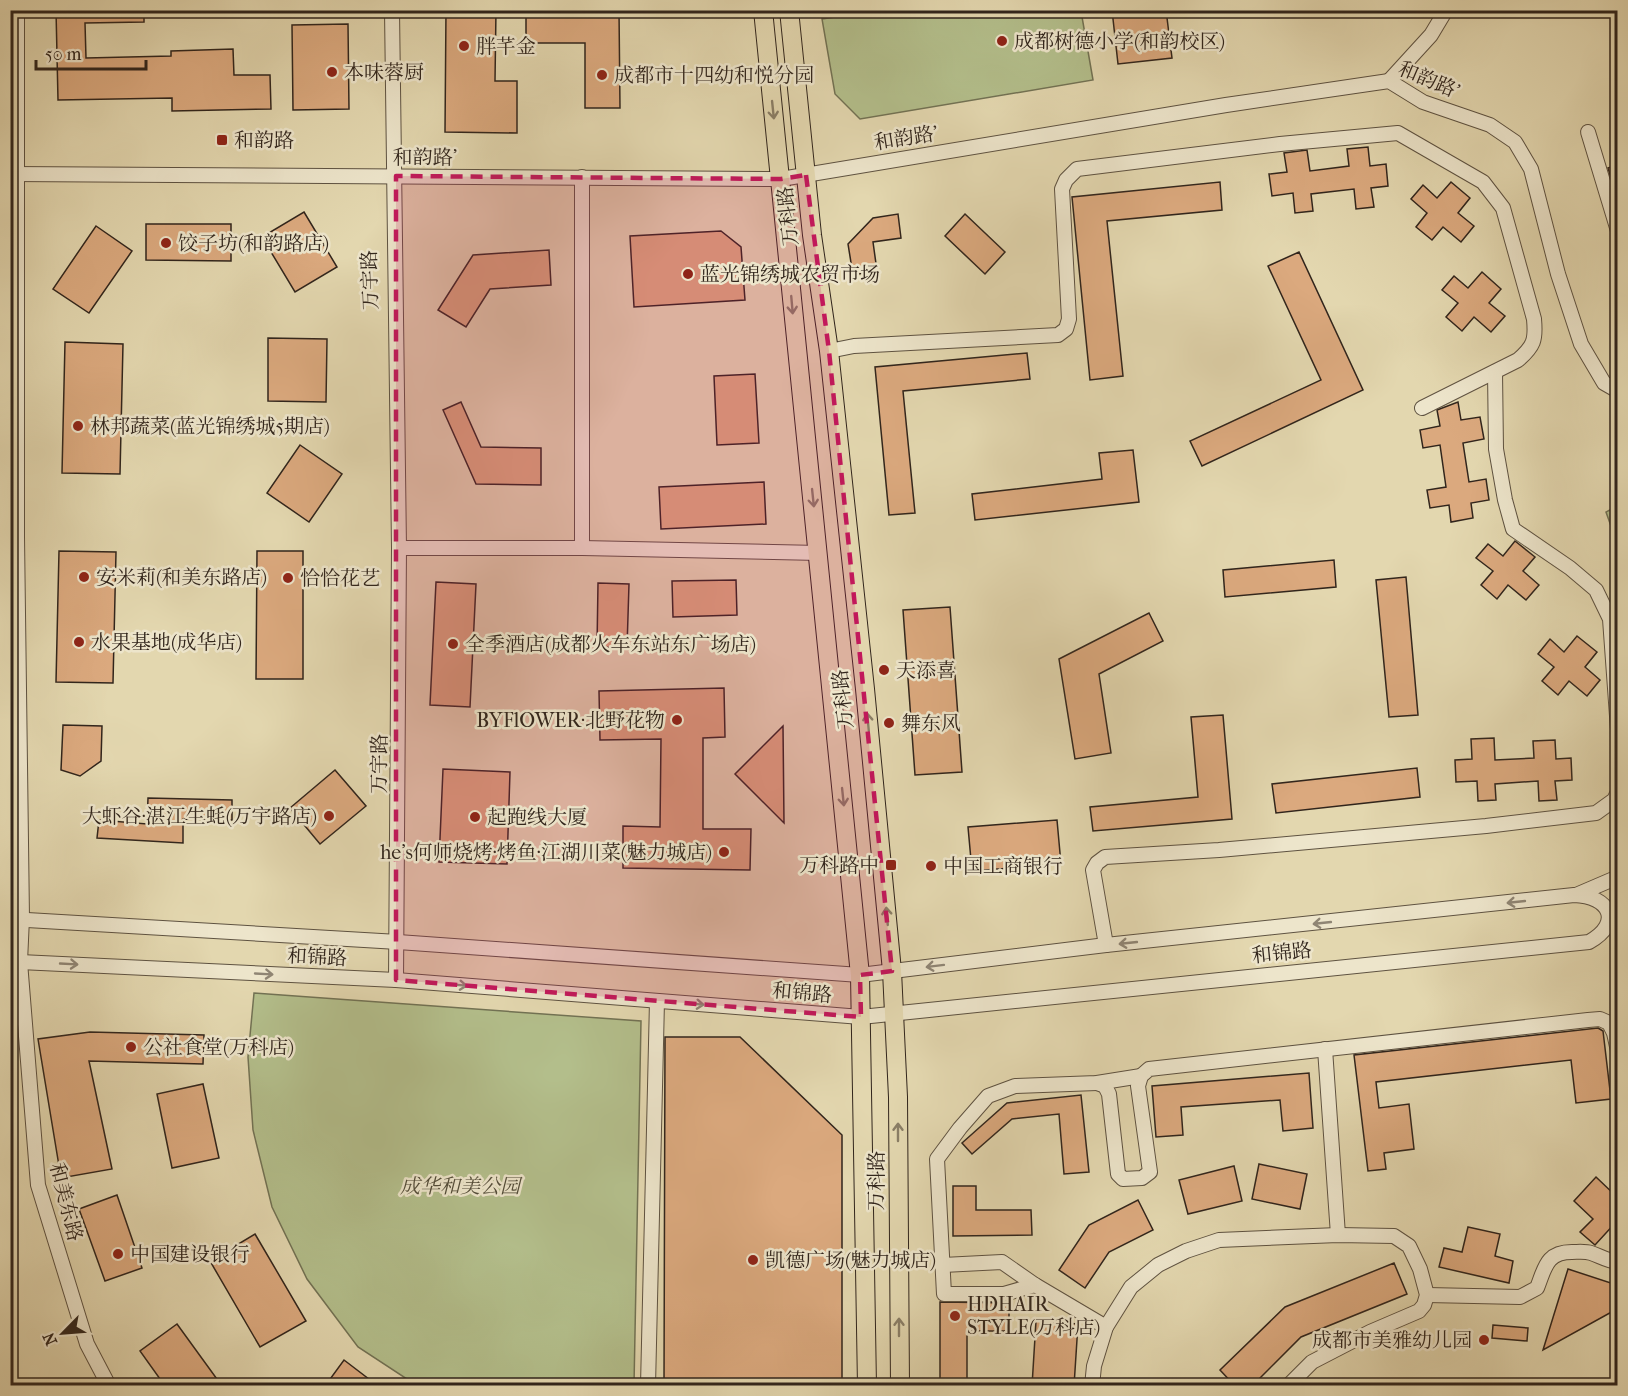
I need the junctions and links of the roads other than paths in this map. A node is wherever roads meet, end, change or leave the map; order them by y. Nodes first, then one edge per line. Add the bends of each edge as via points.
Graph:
1 (17, 10) edge
2 (386, 10) edge
3 (392, 10) edge
4 (763, 10) edge
5 (789, 10) edge
6 (1446, 10) edge
7 (1389, 81) junction
8 (1588, 132) dead end
9 (14, 174) edge
10 (806, 175) junction
11 (391, 176) junction
12 (582, 177) junction
13 (781, 178) junction
14 (1617, 231) edge
15 (829, 351) junction
16 (1495, 372) junction
17 (1617, 392) edge
18 (1422, 408) dead end
19 (14, 537) edge
20 (399, 548) junction
21 (582, 548) junction
22 (819, 553) junction
23 (1617, 730) edge
24 (1617, 792) edge
25 (1617, 877) edge
26 (1574, 896) junction
27 (16, 919) edge
28 (398, 942) junction
29 (1106, 945) junction
30 (15, 962) edge
31 (892, 971) junction
32 (860, 975) junction
33 (396, 980) junction
34 (657, 1001) junction
35 (893, 1014) junction
36 (861, 1017) junction
37 (1324, 1049) junction
38 (1617, 1051) edge
39 (1141, 1077) junction
40 (1097, 1083) junction
41 (1338, 1235) junction
42 (1617, 1262) edge
43 (943, 1266) junction
44 (1035, 1285) junction
45 (1427, 1295) junction
46 (1106, 1327) junction
47 (110, 1386) edge
48 (648, 1386) edge
49 (867, 1386) edge
50 (900, 1386) edge
51 (1092, 1386) edge
52 (1288, 1386) edge

1 - 9 street, 和美东路
2 - 11 street, 万宇路
3 - 11 street, 万宇路
4 -> 13 main road, 万科路
5 - 10 main road, 万科路
6 - 7 street via 1431,35
7 - 10 street, 和韵路’
7 - 17 street, 和韵路’ via 1424,102 1490,125 1515,142 1531,169 1581,344 1604,382
8 - 14 street
9 - 11 street, 和韵路’
9 - 19 street, 和美东路
10 - 13 street, 和韵路’
10 - 15 main road, 万科路
11 - 12 street, 和韵路’
11 - 20 street, 万宇路
12 - 13 street, 和韵路’
12 - 21 street
13 -> 22 main road, 万科路
15 - 16 street via 855,346 1058,335 1066,329 1070,298 1062,189 1077,169 1398,133 1483,182 1503,208 1536,337 1530,350
31 -> 15 main road, 万科路
16 - 18 street
16 - 23 street via 1496,449 1513,529 1596,590 1610,619
19 - 27 street, 和美东路
20 - 21 street
20 - 28 street, 万宇路
21 - 22 street
22 -> 32 main road, 万科路
24 - 29 street via 1614,800 1596,813 1219,850 1105,857 1093,870
25 - 26 street
26 -> 29 street
26 - 35 street, 和锦路 via 1600,901 1609,916 1608,926 1589,942
27 - 28 street
27 - 30 street, 和美东路
28 - 32 street
28 - 33 street, 万宇路
29 -> 31 street
30 -> 33 street, 和锦路
30 - 47 street, 和美东路 via 38,1185 87,1344
31 - 32 street
31 - 35 main road, 万科路
32 - 36 main road, 万科路
33 -> 34 street, 和锦路
34 -> 36 street, 和锦路
34 - 48 street
35 - 36 street, 和锦路
50 -> 35 main road, 万科路 via 898,1097
36 - 49 main road, 万科路
37 - 38 street via 1599,1019 1610,1023
37 - 39 street via 1149,1070
37 - 41 street
39 - 40 street
39 - 40 street via 1138,1086 1150,1172 1142,1178 1123,1179 1118,1174 1109,1094 1105,1086
40 - 43 street via 1001,1090 988,1096 960,1128 937,1159
41 - 45 street via 1394,1236 1409,1246
41 - 46 street via 1219,1240 1186,1251 1158,1265 1131,1287
42 - 45 street via 1588,1252 1562,1252 1549,1260 1537,1288 1530,1294
43 - 44 street via 1002,1262
43 - 44 street via 945,1294 1004,1294
44 - 46 street
45 - 52 street via 1419,1311 1312,1362
46 - 51 street

